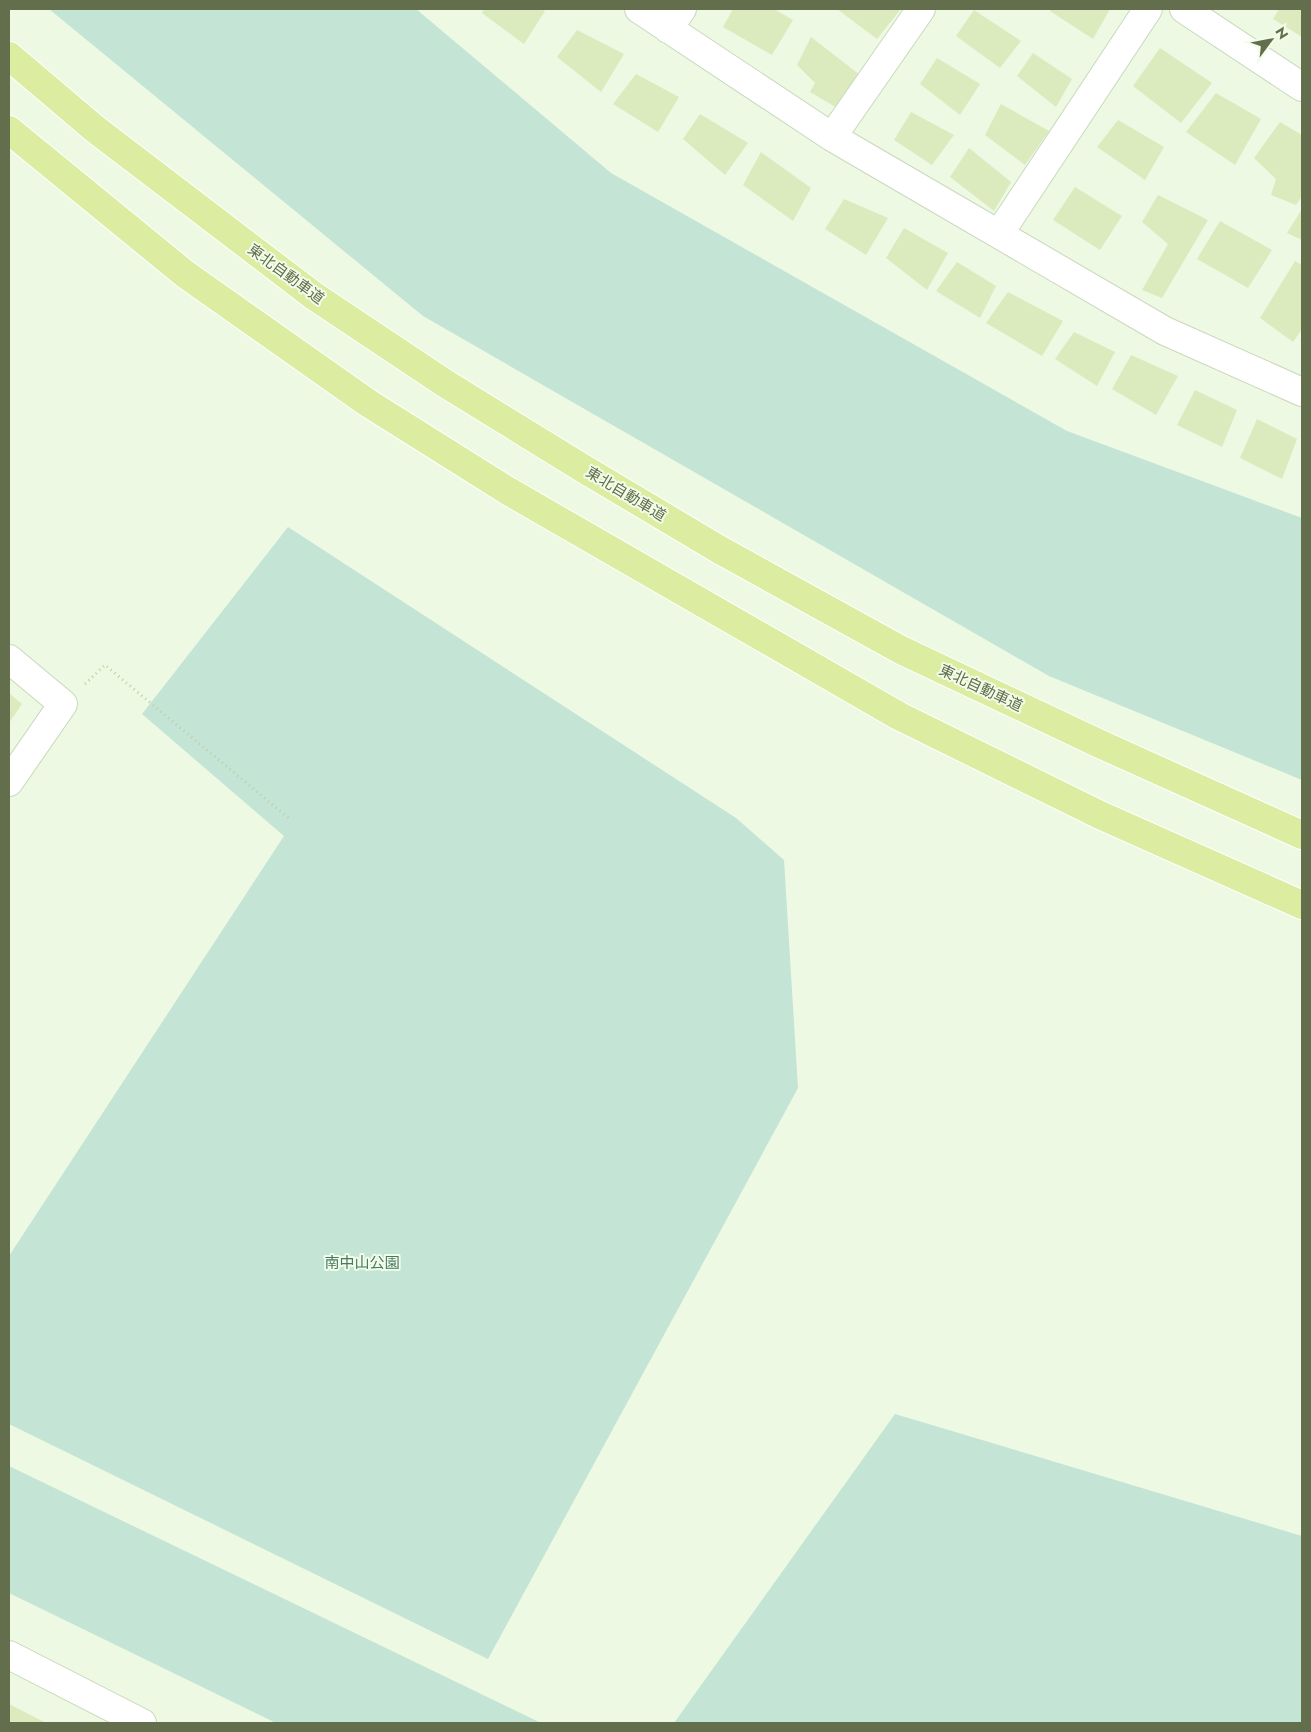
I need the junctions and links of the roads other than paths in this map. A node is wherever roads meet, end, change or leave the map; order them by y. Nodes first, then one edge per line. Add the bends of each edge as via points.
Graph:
1 (639, 9) edge
2 (921, 9) edge
3 (1148, 9) edge
4 (1184, 9) edge
5 (675, 19) edge
6 (9, 56) edge
7 (1302, 87) edge
8 (9, 130) edge
9 (832, 137) junction
10 (999, 234) junction
11 (1302, 392) edge
12 (9, 659) edge
13 (9, 782) edge
14 (1302, 835) edge
15 (1302, 905) edge
16 (9, 1655) edge
17 (142, 1723) edge

1 - 5 street
2 - 9 street
3 - 10 street
4 - 7 street
5 - 9 street
6 - 14 highway, 東北自動車道 via 95,129 314,296 446,384 575,464 720,550 901,650
8 - 15 highway via 185,274 368,403 508,491 899,716 1100,815
9 - 10 street
10 - 11 street via 1165,330
12 - 13 street via 63,704
16 - 17 street

